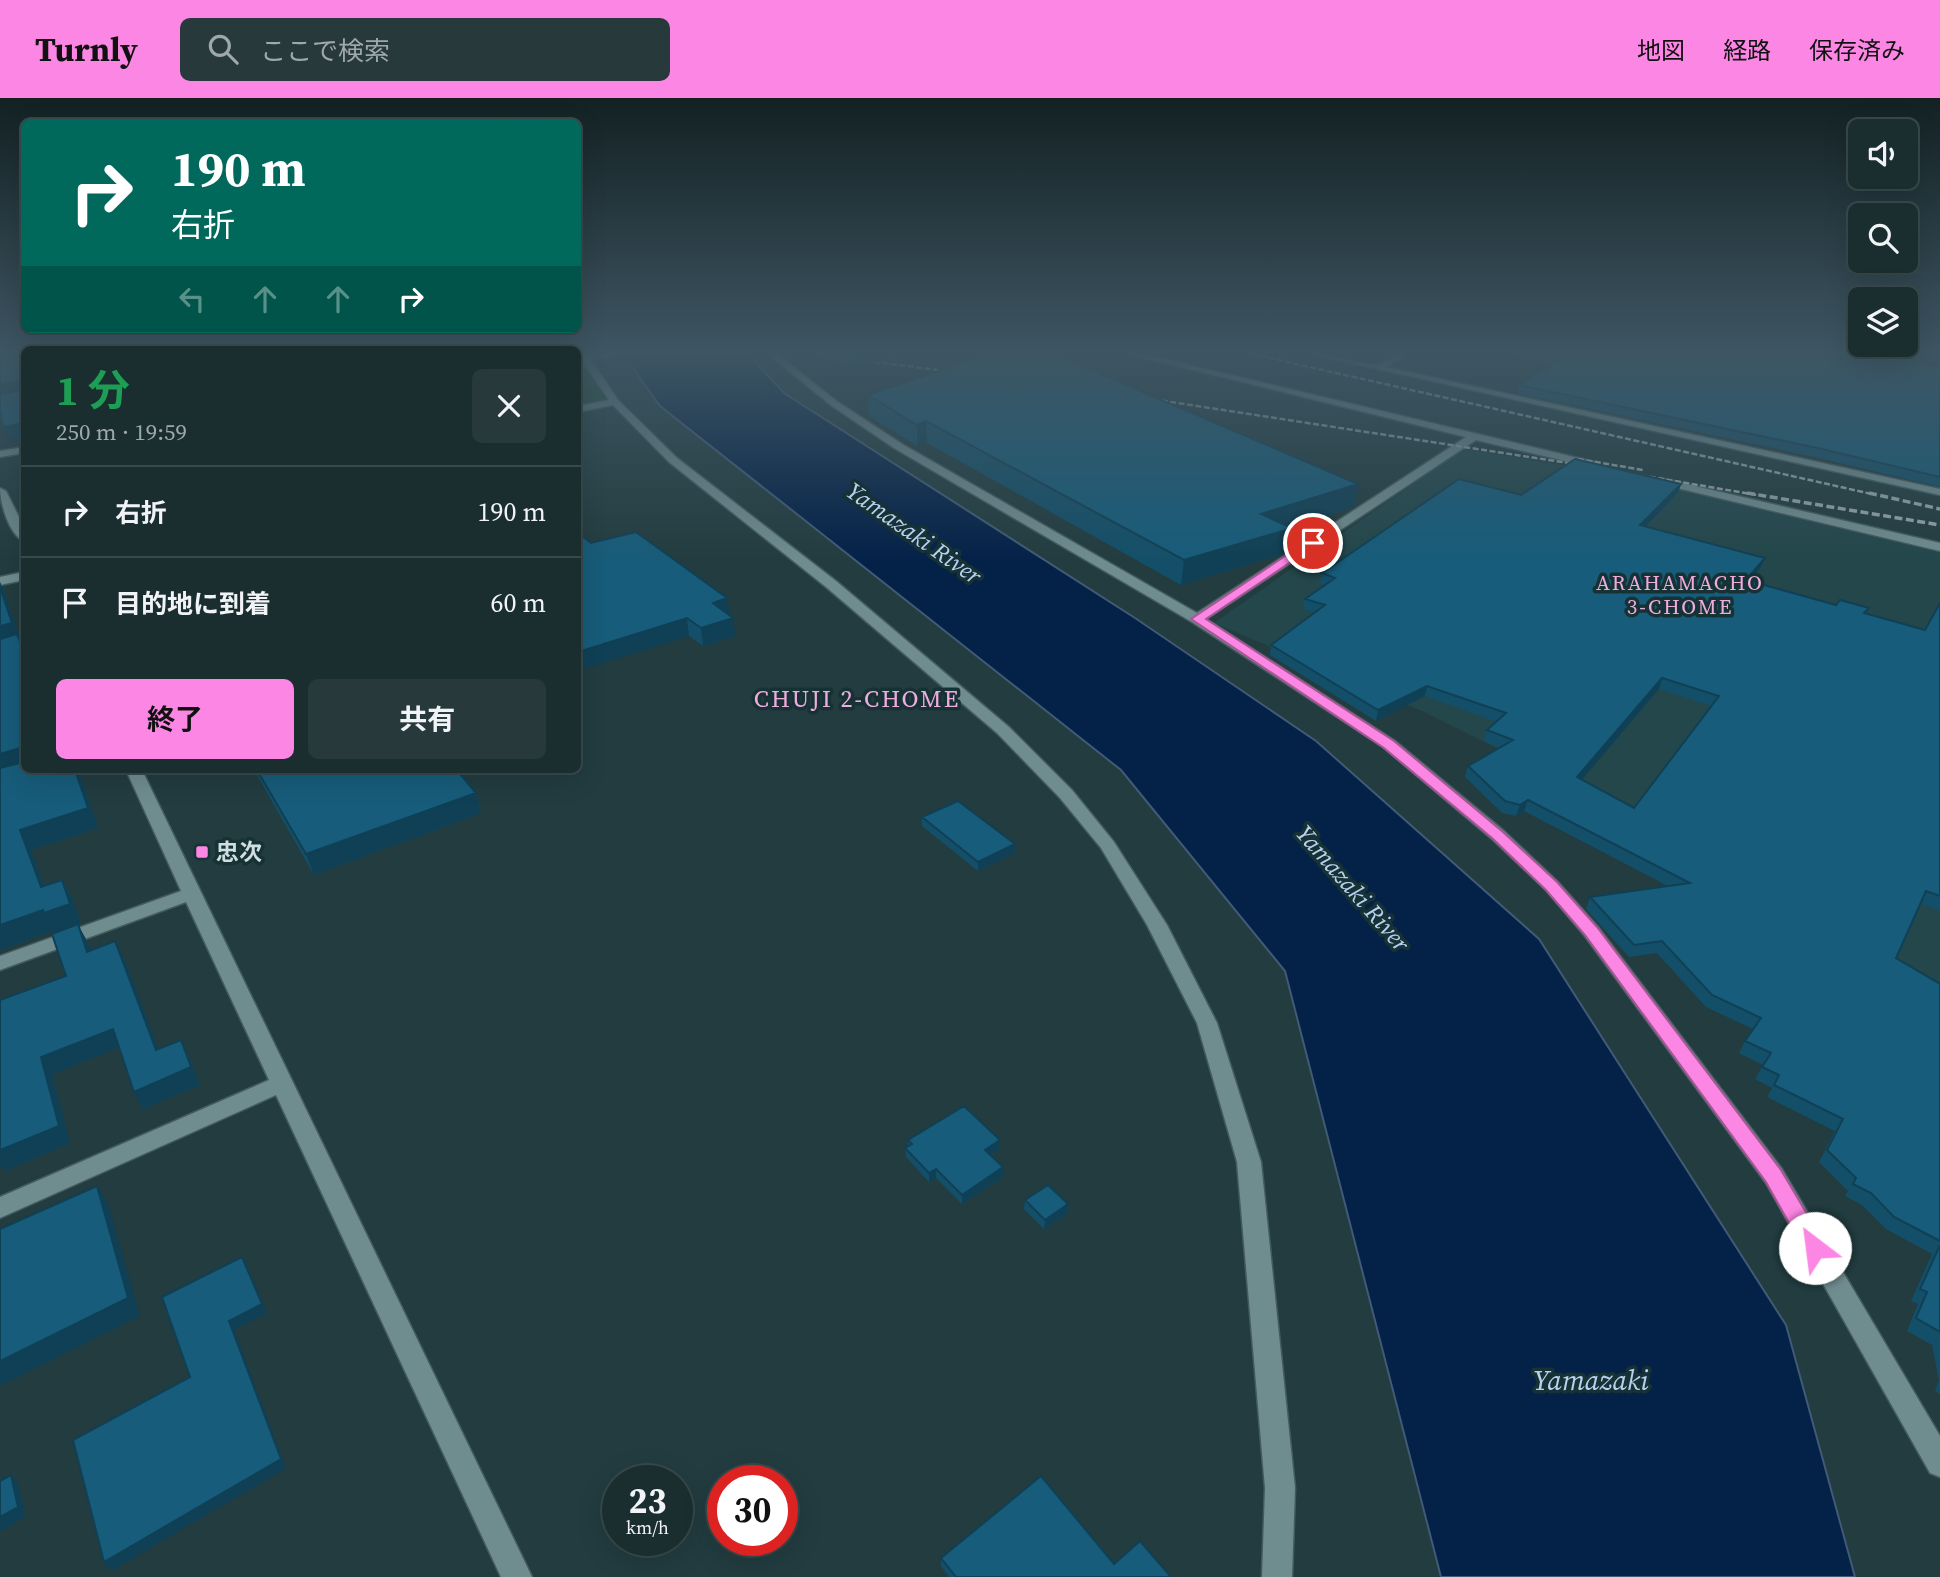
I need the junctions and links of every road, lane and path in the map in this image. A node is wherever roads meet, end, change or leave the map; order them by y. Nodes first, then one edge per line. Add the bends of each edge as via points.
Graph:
1 (636, 423) edge
2 (864, 423) edge
3 (1421, 423) edge
4 (1627, 423) edge
5 (1475, 436) junction
6 (21, 450) edge
7 (0, 454) edge
8 (1608, 468) edge
9 (1648, 478) edge
10 (0, 491) edge
11 (1940, 492) edge
12 (5, 512) edge
13 (21, 533) edge
14 (1940, 547) edge
15 (21, 577) edge
16 (0, 581) edge
17 (1197, 619) junction
18 (135, 773) edge
19 (191, 894) junction
20 (0, 963) edge
21 (283, 1083) junction
22 (0, 1208) edge
23 (1940, 1463) edge
24 (517, 1577) edge
25 (1277, 1577) edge

1 - 25 street via 673,460 831,584 1003,730 1066,794 1108,846 1157,925 1208,1023 1249,1162 1280,1488
2 - 17 street
3 - 5 street
4 - 11 street
5 - 8 street
5 - 17 street
6 - 7 street
9 - 14 street
10 - 12 street
12 - 13 street
15 - 16 street
17 - 23 street via 1389,744 1552,886 1591,931 1774,1176
18 - 19 street
19 - 20 street
19 - 21 street
21 - 22 street
21 - 24 street

